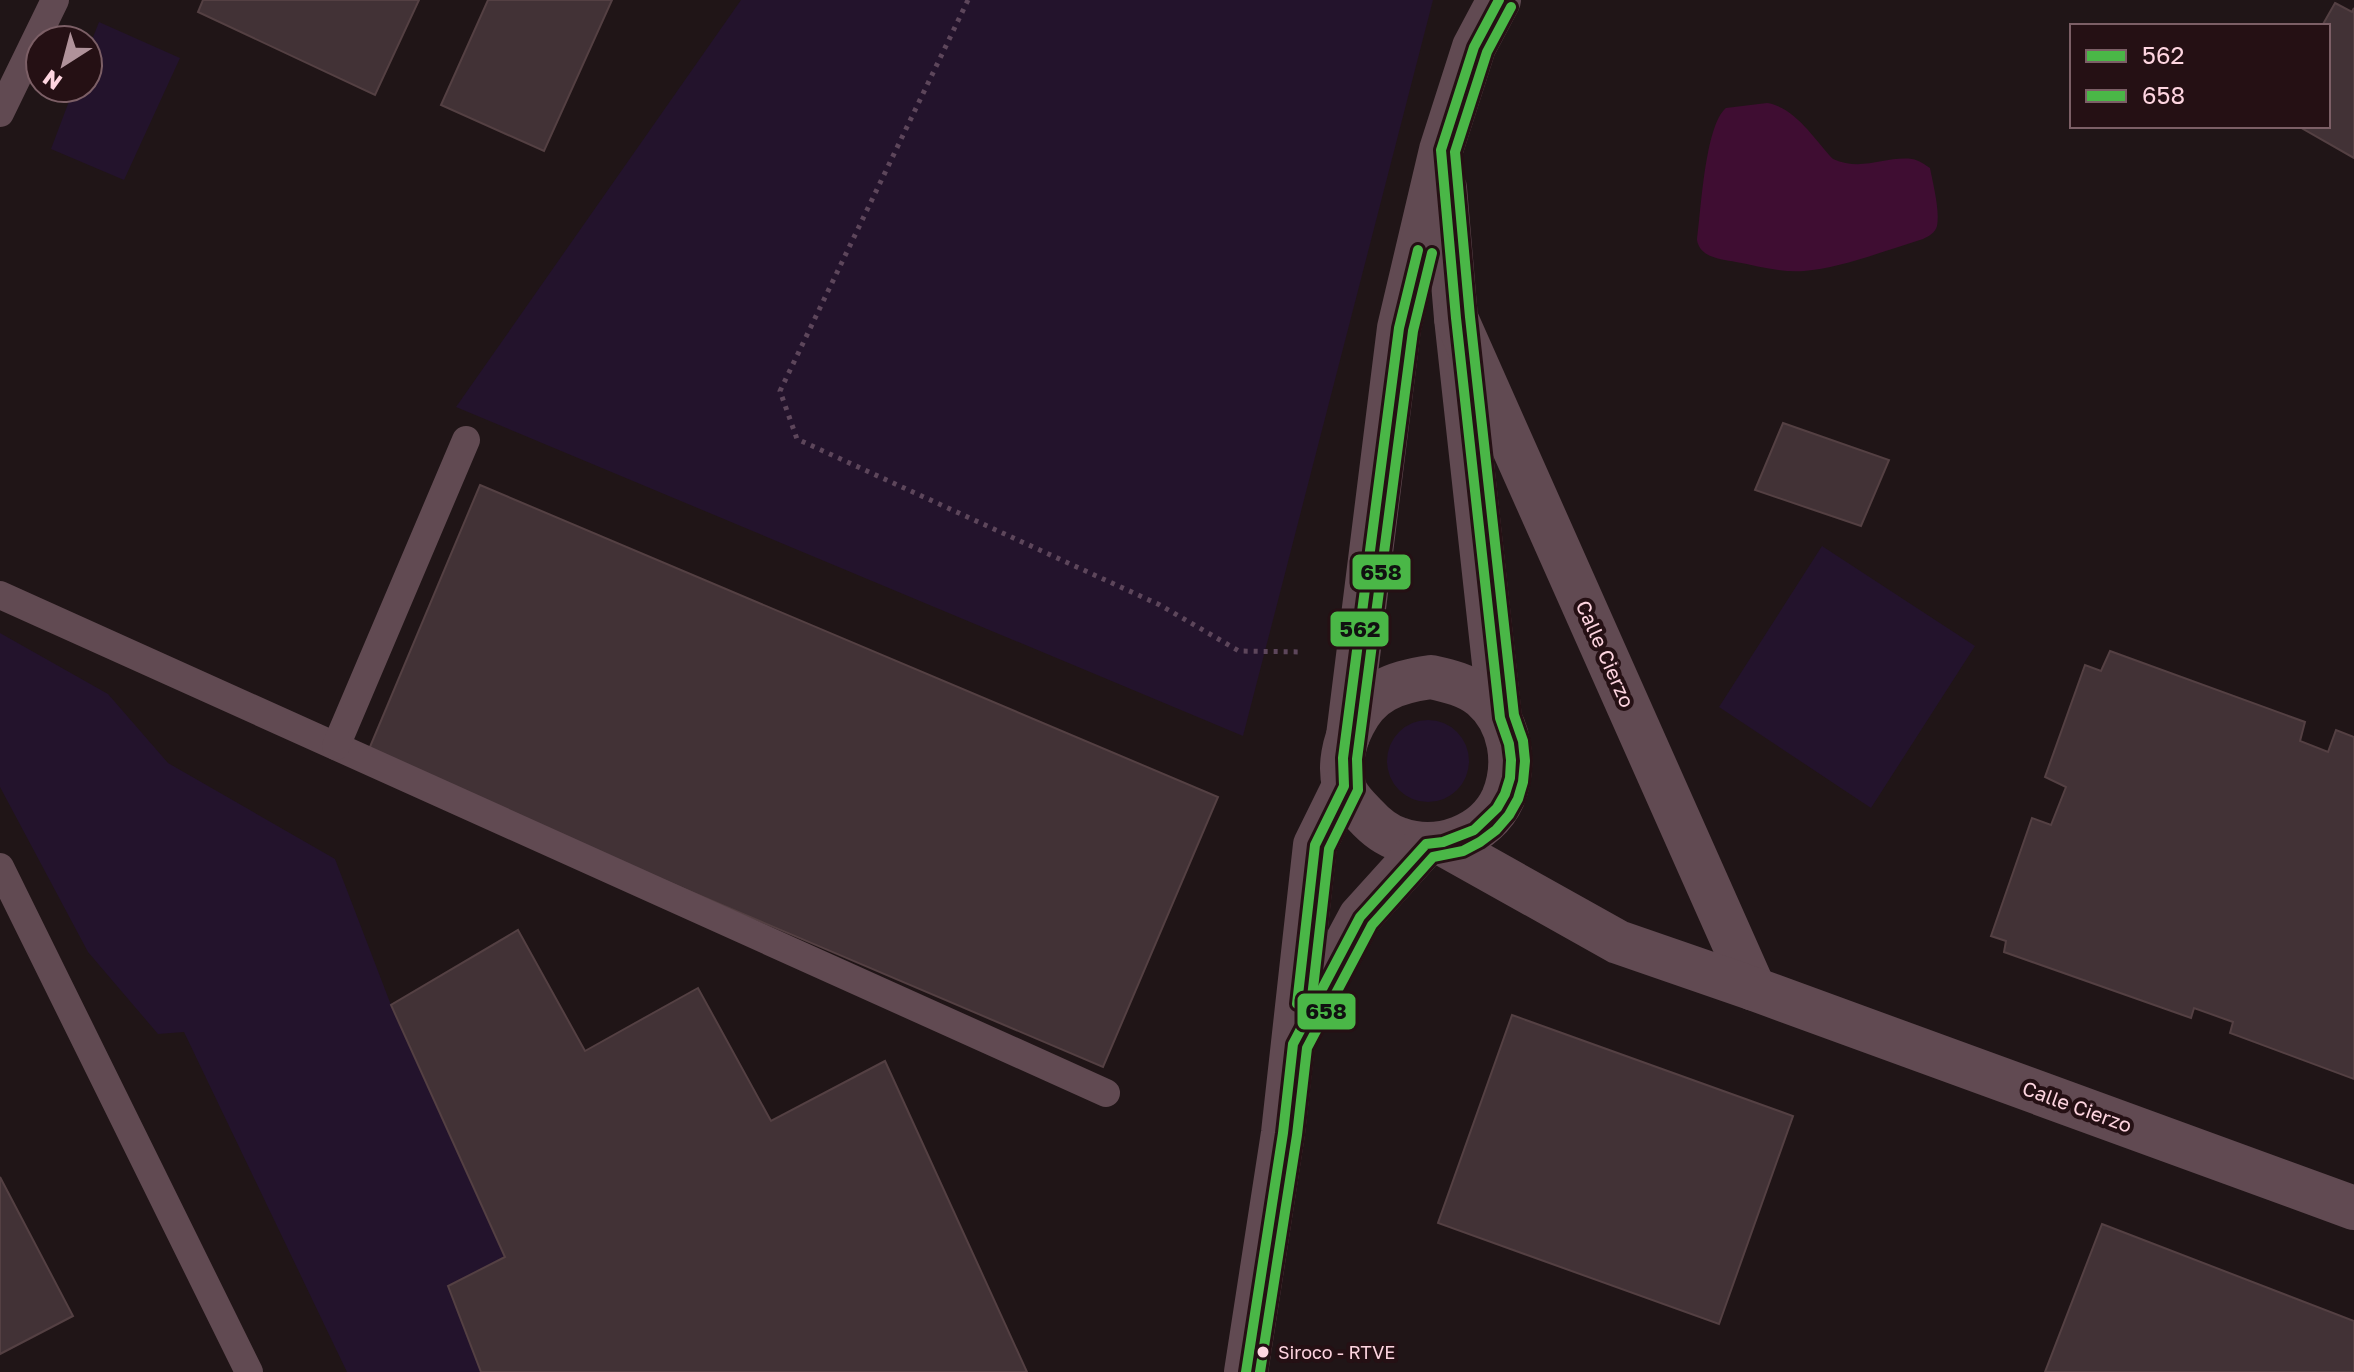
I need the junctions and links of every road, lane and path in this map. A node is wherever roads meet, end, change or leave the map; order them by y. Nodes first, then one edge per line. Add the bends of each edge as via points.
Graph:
1 (55, 0) edge
2 (968, 0) edge
3 (1499, 0) edge
4 (0, 113) edge
5 (1441, 150) junction
6 (1456, 318) junction
7 (466, 440) dead end
8 (0, 595) edge
9 (1358, 654) junction
10 (1500, 718) junction
11 (1348, 736) junction
12 (336, 746) junction
13 (1344, 786) junction
14 (1435, 844) junction
15 (0, 867) edge
16 (1754, 989) junction
17 (1293, 1044) junction
18 (1106, 1093) dead end
19 (2354, 1208) edge
20 (249, 1372) edge
21 (1246, 1372) edge

1 - 4 lane
2 - 9 path via 780,391 797,439 1160,605 1239,651
3 - 5 street via 1474,47
5 - 6 street
5 - 9 street via 1399,328
6 - 10 street
6 - 16 street, Calle Cierzo
7 - 12 lane
8 - 12 lane
9 - 11 street
10 - 11 street via 1482,697 1458,683 1431,677 1404,680 1359,711
10 - 14 street via 1511,762 1499,805 1465,836
11 - 13 street
12 - 18 lane
13 - 14 street via 1375,826 1399,840
13 - 17 street via 1315,845
14 - 16 street, Calle Cierzo via 1618,942
14 - 17 street via 1360,917
15 - 20 lane
16 - 19 street, Calle Cierzo
17 - 21 street

